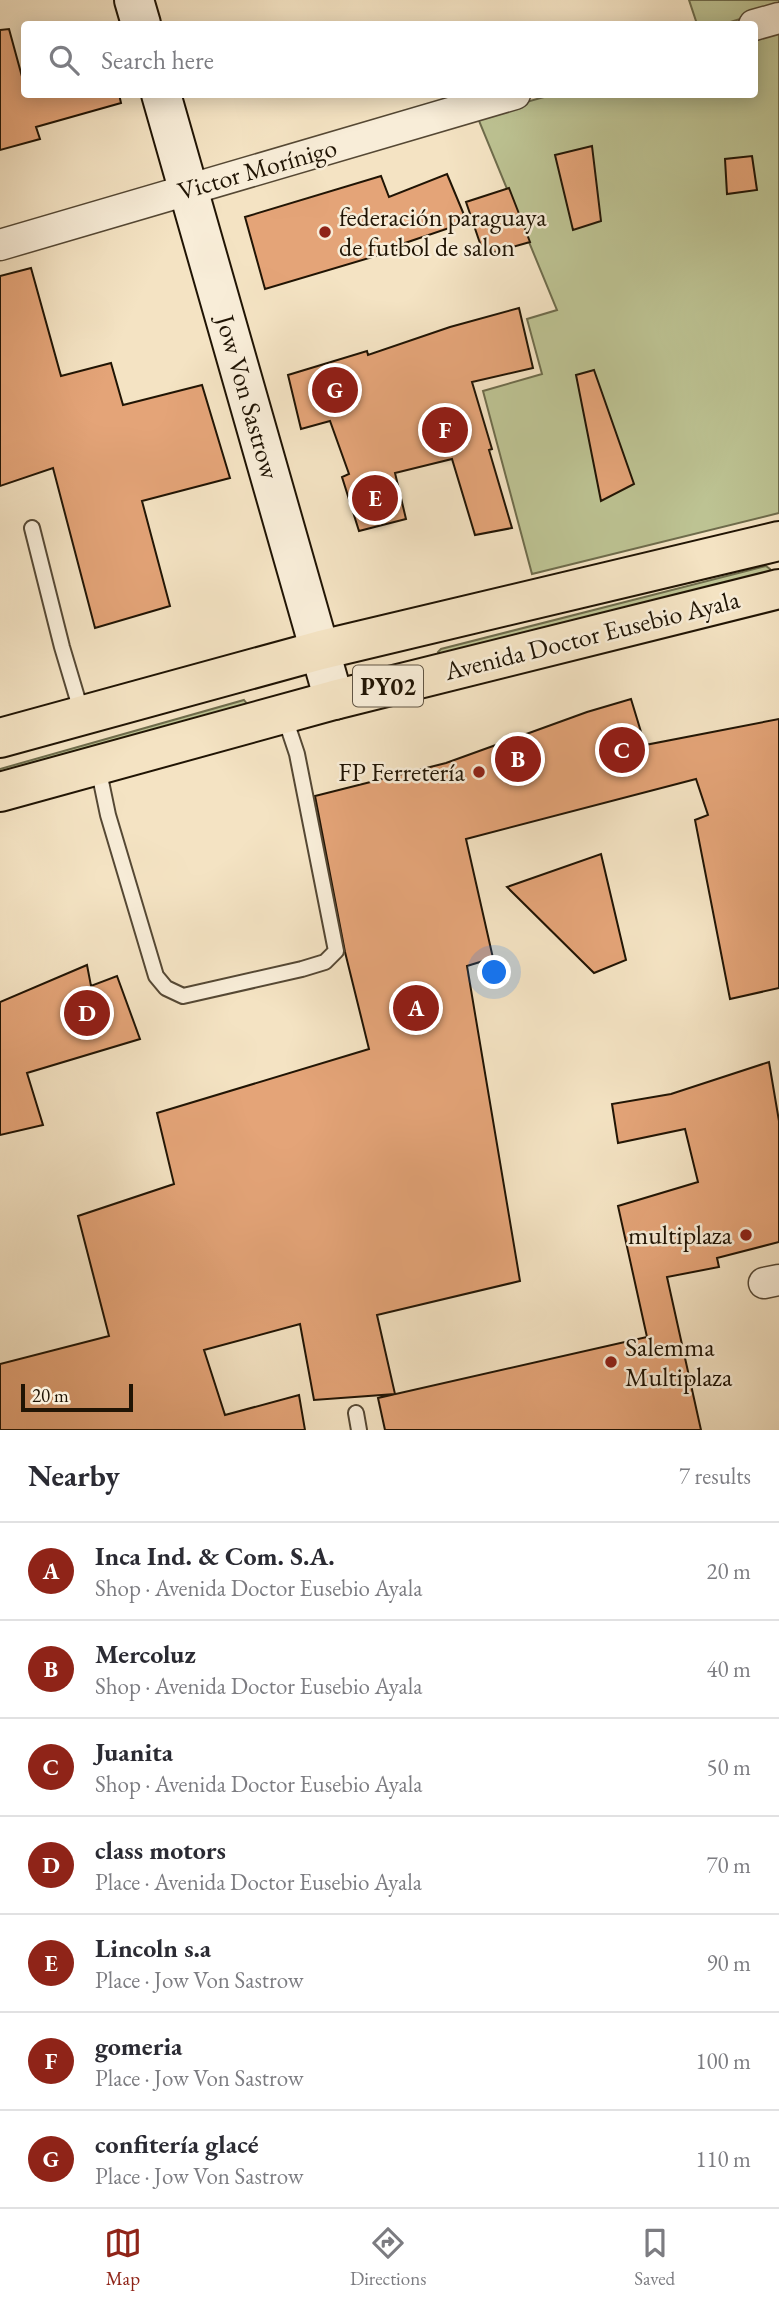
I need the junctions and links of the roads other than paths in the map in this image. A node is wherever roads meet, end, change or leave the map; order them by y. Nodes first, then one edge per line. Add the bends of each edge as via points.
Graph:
1 (134, 0) edge
2 (779, 18) edge
3 (140, 21) edge
4 (758, 24) edge
5 (162, 98) edge
6 (501, 98) edge
7 (189, 189) junction
8 (0, 245) edge
9 (32, 528) dead end
10 (779, 541) edge
11 (779, 589) edge
12 (321, 650) junction
13 (334, 700) junction
14 (284, 714) junction
15 (82, 716) junction
16 (0, 738) edge
17 (98, 765) junction
18 (0, 792) edge
19 (356, 1413) dead end
20 (359, 1430) edge

1 - 3 street
2 - 4 street
5 - 7 street, Jow Von Sastrow
6 - 7 street, Victor Morínigo
7 - 8 street, Victor Morínigo
7 - 12 street, Jow Von Sastrow
9 - 15 lane
10 - 12 highway, Avenida Doctor Eusebio Ayala / PY02
11 - 13 highway, Avenida Doctor Eusebio Ayala / PY02
12 - 13 street, Jow Von Sastrow
12 - 15 highway, Avenida Doctor Eusebio Ayala / PY02
13 - 14 highway, Avenida Doctor Eusebio Ayala / PY02
14 - 17 highway, Avenida Doctor Eusebio Ayala / PY02
14 - 17 lane via 298,754 336,951 325,962 302,969 183,996 166,988 156,976 108,815
15 - 16 highway, Avenida Doctor Eusebio Ayala / PY02
17 - 18 highway, Avenida Doctor Eusebio Ayala / PY02
19 - 20 lane

